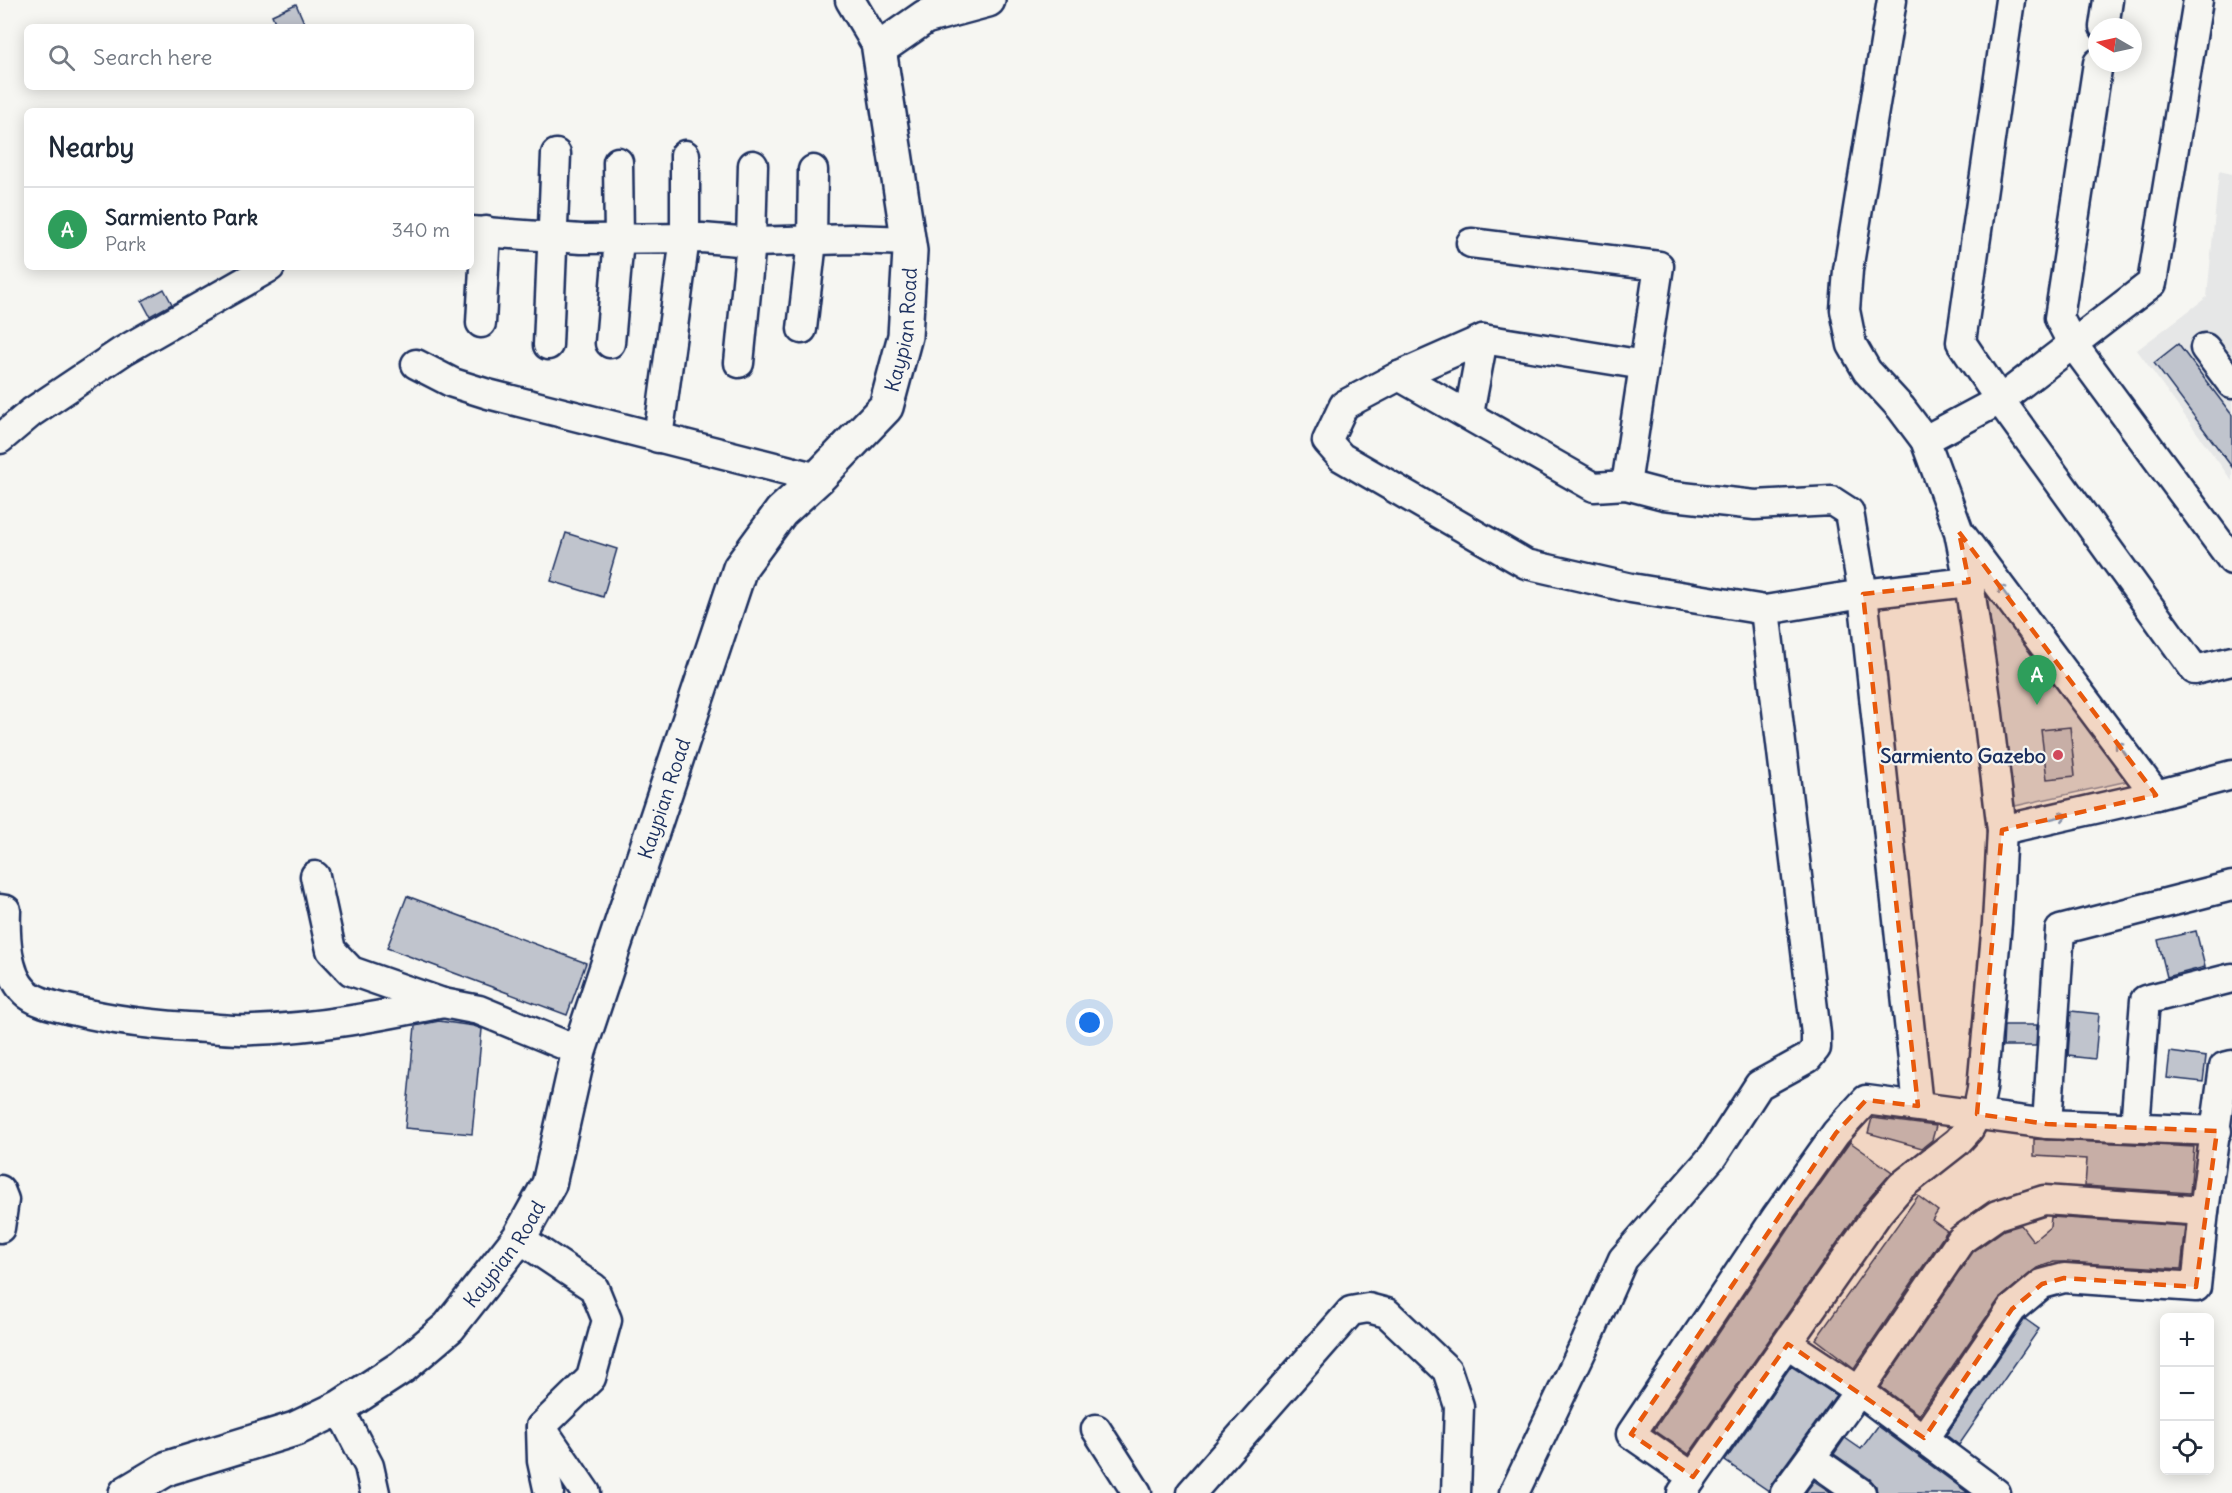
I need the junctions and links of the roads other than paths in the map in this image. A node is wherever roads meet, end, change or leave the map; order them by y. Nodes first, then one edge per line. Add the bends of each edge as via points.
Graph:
1 (850, 0) edge
2 (988, 0) edge
3 (1892, 0) edge
4 (2010, 0) edge
5 (2108, 0) edge
6 (2198, 0) edge
7 (2105, 18) edge
8 (879, 49) junction
9 (2097, 72) edge
10 (555, 154) dead end
11 (685, 155) dead end
12 (618, 162) dead end
13 (753, 165) dead end
14 (813, 170) dead end
15 (478, 231) edge
16 (553, 238) junction
17 (685, 238) junction
18 (619, 239) junction
19 (812, 241) junction
20 (909, 241) junction
21 (751, 242) junction
22 (1471, 243) dead end
23 (265, 270) edge
24 (481, 323) dead end
25 (802, 329) dead end
26 (1483, 339) junction
27 (610, 343) dead end
28 (2072, 343) junction
29 (548, 345) dead end
30 (2205, 348) dead end
31 (740, 363) dead end
32 (416, 364) dead end
33 (1644, 365) junction
34 (1399, 376) junction
35 (2232, 384) edge
36 (2000, 400) junction
37 (1469, 414) junction
38 (658, 438) junction
39 (0, 439) edge
40 (1925, 440) junction
41 (818, 478) junction
42 (1626, 485) junction
43 (1959, 532) junction
44 (2232, 560) edge
45 (1969, 582) junction
46 (1863, 594) junction
47 (1765, 610) junction
48 (2232, 661) edge
49 (2232, 775) edge
50 (2156, 795) junction
51 (2002, 830) junction
52 (315, 876) dead end
53 (2232, 886) edge
54 (0, 909) edge
55 (2232, 978) edge
56 (443, 1003) junction
57 (579, 1051) junction
58 (2232, 1065) edge
59 (1918, 1106) junction
60 (1977, 1114) junction
61 (2047, 1124) junction
62 (2135, 1127) junction
63 (2217, 1131) junction
64 (0, 1190) edge
65 (2204, 1211) junction
66 (0, 1228) edge
67 (519, 1238) junction
68 (1788, 1344) junction
69 (1859, 1390) junction
70 (339, 1408) junction
71 (541, 1427) junction
72 (1096, 1429) dead end
73 (1924, 1438) junction
74 (1811, 1458) junction
75 (1688, 1485) edge
76 (126, 1493) edge
77 (375, 1493) edge
78 (549, 1493) edge
79 (586, 1493) edge
80 (1137, 1493) edge
81 (1191, 1493) edge
82 (1456, 1493) edge
83 (1514, 1493) edge
84 (1785, 1493) edge
85 (1861, 1493) edge
86 (1996, 1493) edge

1 - 8 street
2 - 8 main road via 925,17
3 - 40 street via 1848,270 1845,310 1852,345 1867,371
4 - 36 street via 1960,342
5 - 7 street
6 - 28 street via 2152,283
8 - 20 main road, Kaypian Road
9 - 28 street via 2059,318
10 - 16 street
11 - 17 street
12 - 18 street
13 - 21 street
14 - 19 street
15 - 16 street
15 - 24 street
16 - 18 street
16 - 29 street
17 - 18 street
17 - 21 street
17 - 38 street
18 - 27 street
19 - 20 street
19 - 21 street
19 - 25 street
20 - 41 main road, Kaypian Road via 905,336 886,407
21 - 31 street
22 - 33 street via 1659,266
23 - 39 street via 123,351 32,412
26 - 33 street
26 - 34 street
26 - 37 street
28 - 36 street
28 - 44 street
30 - 35 street
32 - 38 street via 453,383 488,394
33 - 42 street
34 - 37 street
34 - 47 street via 1344,405 1327,441 1341,457 1526,564 1631,588
36 - 40 street
36 - 48 street via 2194,670
37 - 42 street via 1594,487
38 - 41 street
40 - 43 street
41 - 57 main road, Kaypian Road via 781,512 740,568
42 - 46 street via 1664,495 1755,505 1832,501 1849,512
43 - 45 street
50 -> 43 street
45 - 46 street
45 - 51 street
46 - 47 street
46 - 59 street
47 - 83 street via 1816,1048 1808,1058 1759,1085 1713,1156 1623,1259
49 - 50 street
51 -> 50 street
51 - 60 street via 1997,923
52 - 56 street via 331,950 351,971
53 - 61 street via 2060,930
54 - 56 street via 6,910 4,933 14,978 26,993 47,1003 109,1019 251,1030 385,1016
55 - 62 street via 2145,1000
56 - 57 street via 479,1011
57 - 67 main road, Kaypian Road via 549,1184
58 - 63 street via 2224,1066
59 - 60 street
59 - 75 street via 1866,1100 1836,1133 1631,1434
60 - 61 street
60 - 68 street via 1957,1142 1901,1186
61 - 62 street
62 - 63 street
63 - 65 street
64 - 66 street via 4,1200
65 - 69 street via 2044,1200 1996,1215 1961,1240
65 - 73 street via 2196,1287 2064,1278 2042,1284 2012,1309
67 - 70 main road, Kaypian Road via 449,1327 402,1367
67 - 71 street via 594,1288 607,1320 591,1378
68 - 69 street
68 - 75 street
69 - 73 street
69 - 74 street
70 - 76 main road, Kaypian Road via 295,1429 168,1468
70 - 77 street via 369,1466
71 - 78 street via 542,1461
71 - 79 street
72 - 80 street
73 - 86 street
74 - 84 street
74 - 85 street
81 - 82 street via 1351,1311 1368,1308 1387,1313 1447,1370 1459,1406

